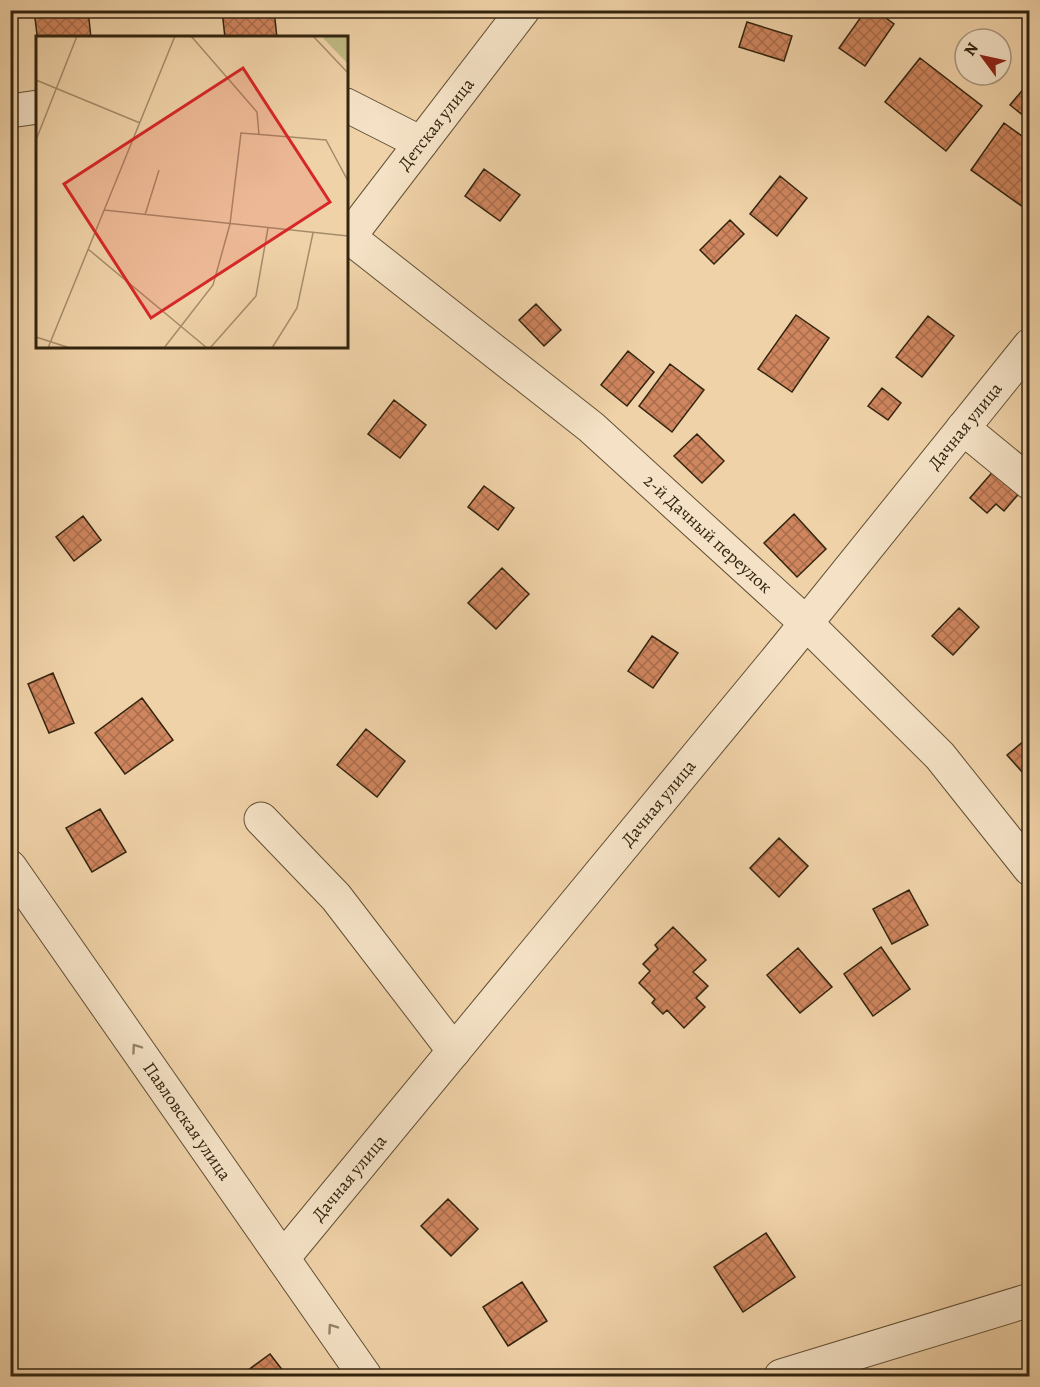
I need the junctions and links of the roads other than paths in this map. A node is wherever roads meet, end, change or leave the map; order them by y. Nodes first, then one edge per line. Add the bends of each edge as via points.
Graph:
1 (523, 10) edge
2 (348, 106) edge
3 (36, 107) edge
4 (10, 111) edge
5 (421, 142) junction
6 (349, 237) joint
7 (1029, 345) edge
8 (963, 428) junction
9 (1029, 483) edge
10 (806, 623) junction
11 (261, 819) dead end
12 (10, 867) edge
13 (1029, 869) edge
14 (454, 1051) junction
15 (283, 1258) junction
16 (1029, 1300) edge
17 (365, 1377) edge
18 (781, 1377) edge

1 - 5 street, Детская улица
2 - 5 street
3 - 4 street
5 - 6 street, Детская улица
6 - 10 street, 2-й Дачный переулок via 591,427
7 - 8 street, Дачная улица
8 - 9 street
8 - 10 street, Дачная улица
10 - 13 street, 2-й Дачный переулок via 940,756
10 - 14 street, Дачная улица
11 - 14 street via 336,897
15 -> 12 street, Павловская улица
14 - 15 street, Дачная улица
17 -> 15 street, Павловская улица
16 - 18 street

